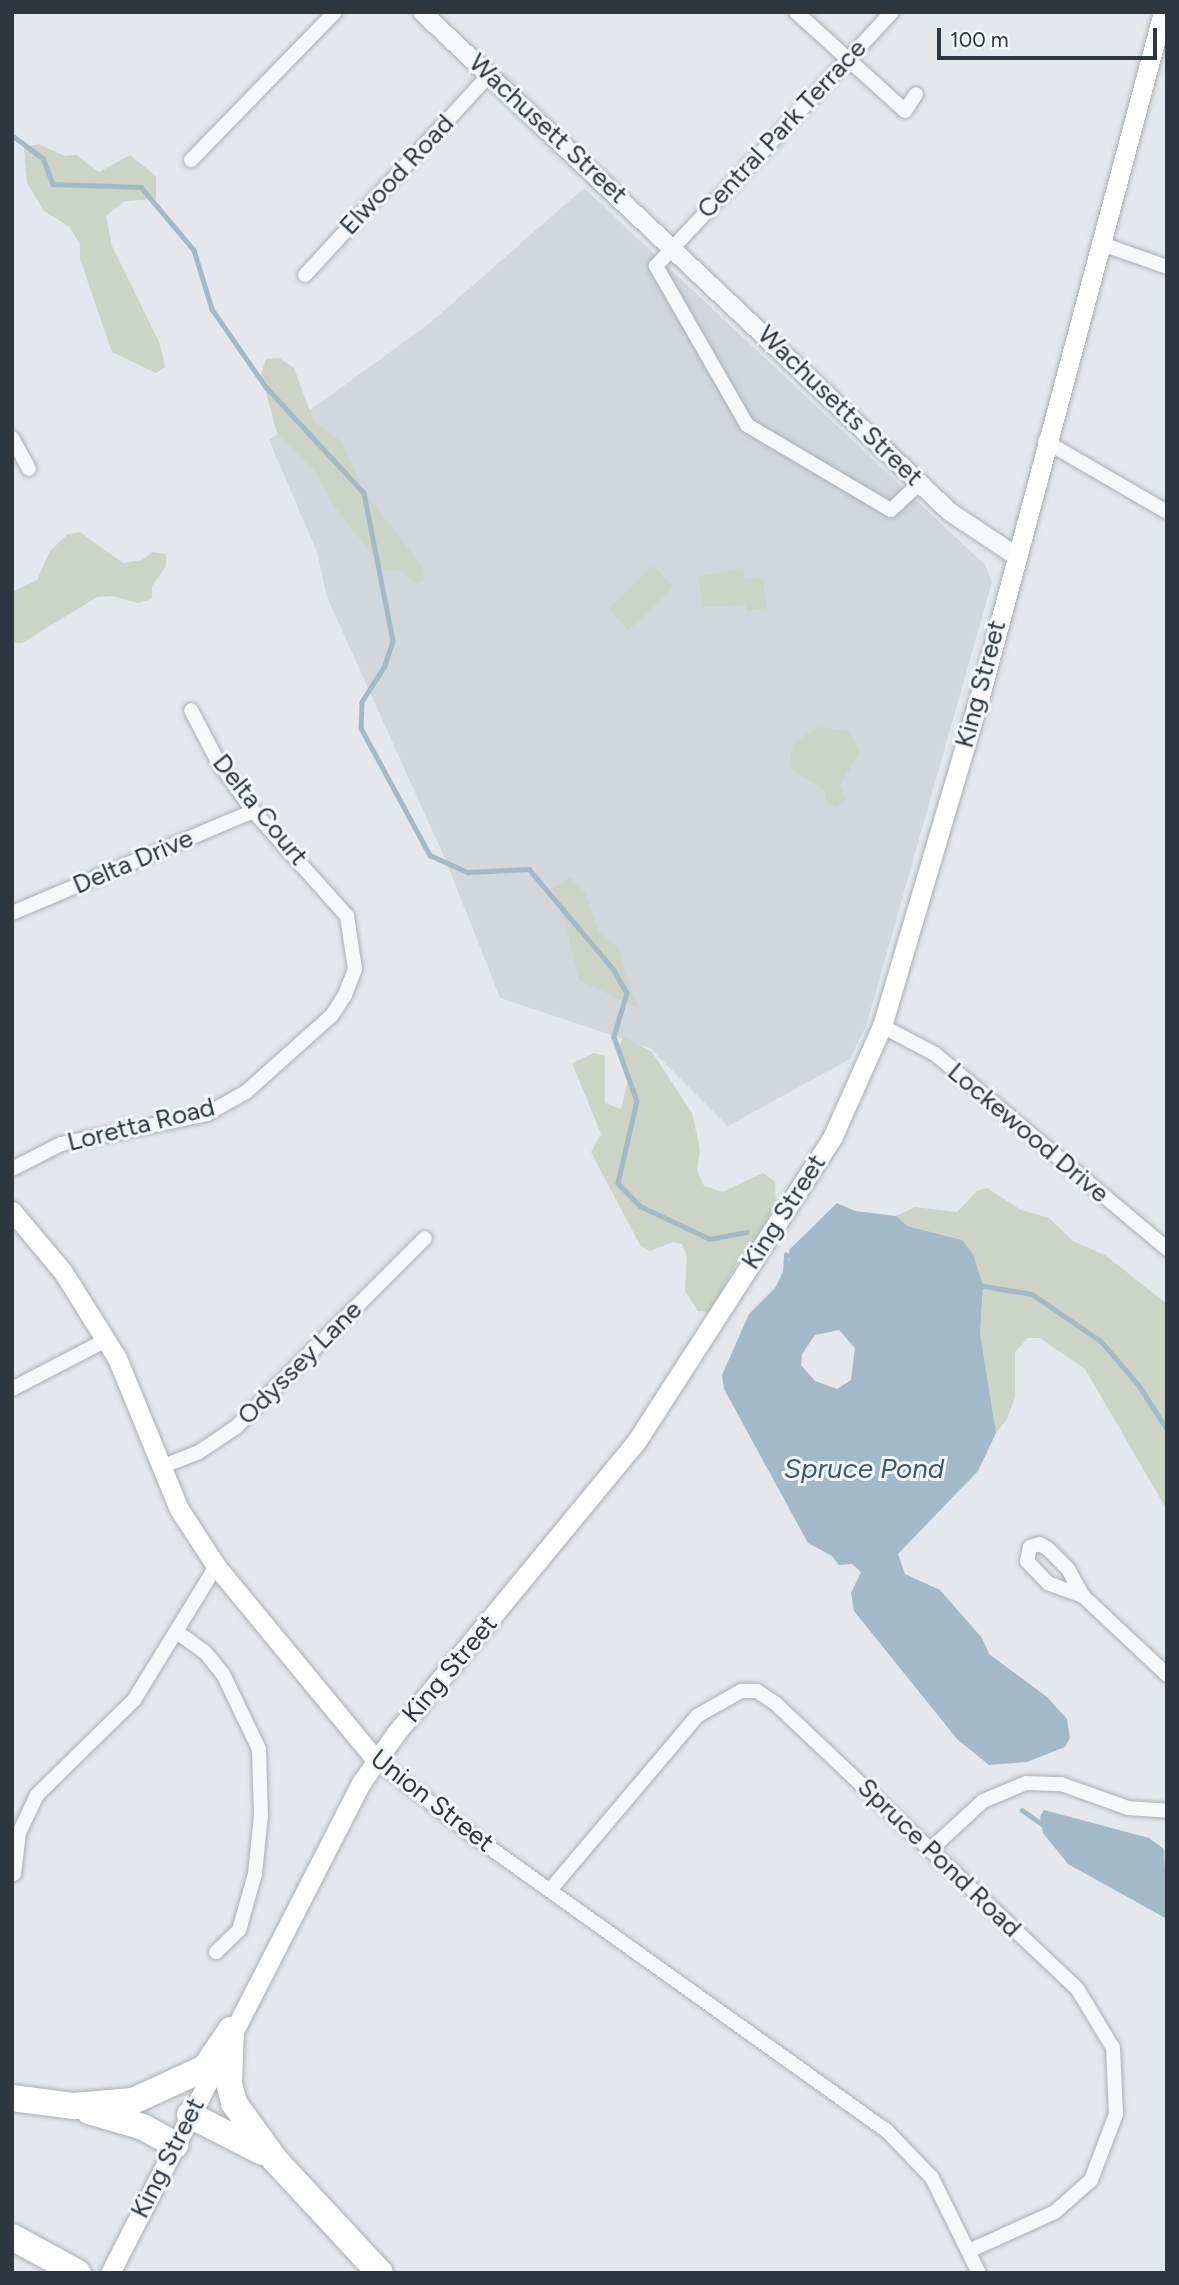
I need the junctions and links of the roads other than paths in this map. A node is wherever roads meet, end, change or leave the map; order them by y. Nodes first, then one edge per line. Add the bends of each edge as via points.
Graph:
1 (335, 12) edge
2 (422, 12) edge
3 (796, 12) edge
4 (892, 12) edge
5 (1163, 12) edge
6 (846, 61) junction
7 (490, 74) junction
8 (916, 94) dead end
9 (191, 160) dead end
10 (1099, 243) junction
11 (673, 246) junction
12 (1167, 267) edge
13 (305, 275) dead end
14 (12, 438) edge
15 (1045, 441) junction
16 (29, 469) dead end
17 (920, 483) junction
18 (1167, 512) edge
19 (1016, 556) junction
20 (191, 710) dead end
21 (253, 811) junction
22 (340, 902) joint
23 (12, 913) edge
24 (882, 1026) junction
25 (12, 1169) edge
26 (12, 1211) edge
27 (425, 1238) dead end
28 (1167, 1249) edge
29 (106, 1340) junction
30 (12, 1389) edge
31 (161, 1467) junction
32 (216, 1566) junction
33 (1083, 1596) dead end
34 (177, 1632) junction
35 (1167, 1675) edge
36 (376, 1760) junction
37 (1167, 1811) edge
38 (931, 1849) junction
39 (13, 1874) edge
40 (551, 1889) junction
41 (216, 1952) dead end
42 (231, 2030) junction
43 (12, 2098) edge
44 (74, 2106) junction
45 (190, 2115) junction
46 (175, 2145) junction
47 (275, 2160) junction
48 (12, 2238) edge
49 (969, 2251) junction
50 (78, 2273) edge
51 (110, 2273) edge
52 (380, 2273) edge
53 (979, 2273) edge

1 - 9 street
2 - 7 street, Wachusett Street
3 - 6 street
4 - 6 street, Central Park Terrace
5 - 10 main road, King Street
6 - 8 street via 905,111
6 - 11 street, Central Park Terrace
7 - 11 street, Wachusett Street
7 - 13 street, Elwood Road
10 - 12 street
10 - 15 main road, King Street
11 - 17 street, Wachusetts Street
11 - 17 street, Central Park Terrace via 656,266 747,425 891,510
14 - 16 street
15 - 18 street
15 - 19 main road, King Street
17 - 19 street, Wachusetts Street via 950,512
19 - 24 main road, King Street
20 - 21 street, Delta Court via 217,760
21 - 22 street, Delta Court
21 - 23 street, Delta Drive
22 - 25 street, Loretta Road via 353,937 355,969 345,995 332,1015 246,1092 207,1114 61,1144
24 - 28 street, Lockewood Drive via 936,1054
24 - 36 main road, King Street via 833,1136 636,1442
26 - 29 main road, Union Street via 63,1272
27 - 31 street, Odyssey Lane via 236,1427 199,1452
29 - 30 street
29 - 31 main road, Union Street via 128,1380
31 - 32 main road, Union Street via 179,1509
32 - 34 street
32 - 36 main road, Union Street
33 - 35 street
34 - 39 street via 134,1700 37,1794 19,1833
34 - 41 street via 205,1652 223,1674 259,1749 261,1815 253,1885 239,1930
36 - 40 street, Union Street
36 - 42 main road, King Street
37 - 38 street via 1128,1808 1061,1784 1026,1783 983,1801
38 - 40 street, Spruce Pond Road via 775,1703 749,1690 733,1693 697,1716
38 - 49 street, Spruce Pond Road via 1078,1990 1109,2036 1116,2064 1112,2136 1091,2179 1055,2212
40 - 49 street, Union Street via 887,2131 932,2178
42 - 44 highway via 205,2068 179,2083 133,2101
42 - 45 main road, King Street
42 - 47 highway via 229,2083 234,2103
43 - 44 highway
44 - 46 highway via 143,2127
45 - 46 main road, King Street
45 - 47 highway
46 - 51 main road, King Street
47 - 52 highway
48 - 50 highway
49 - 53 street, Union Street

